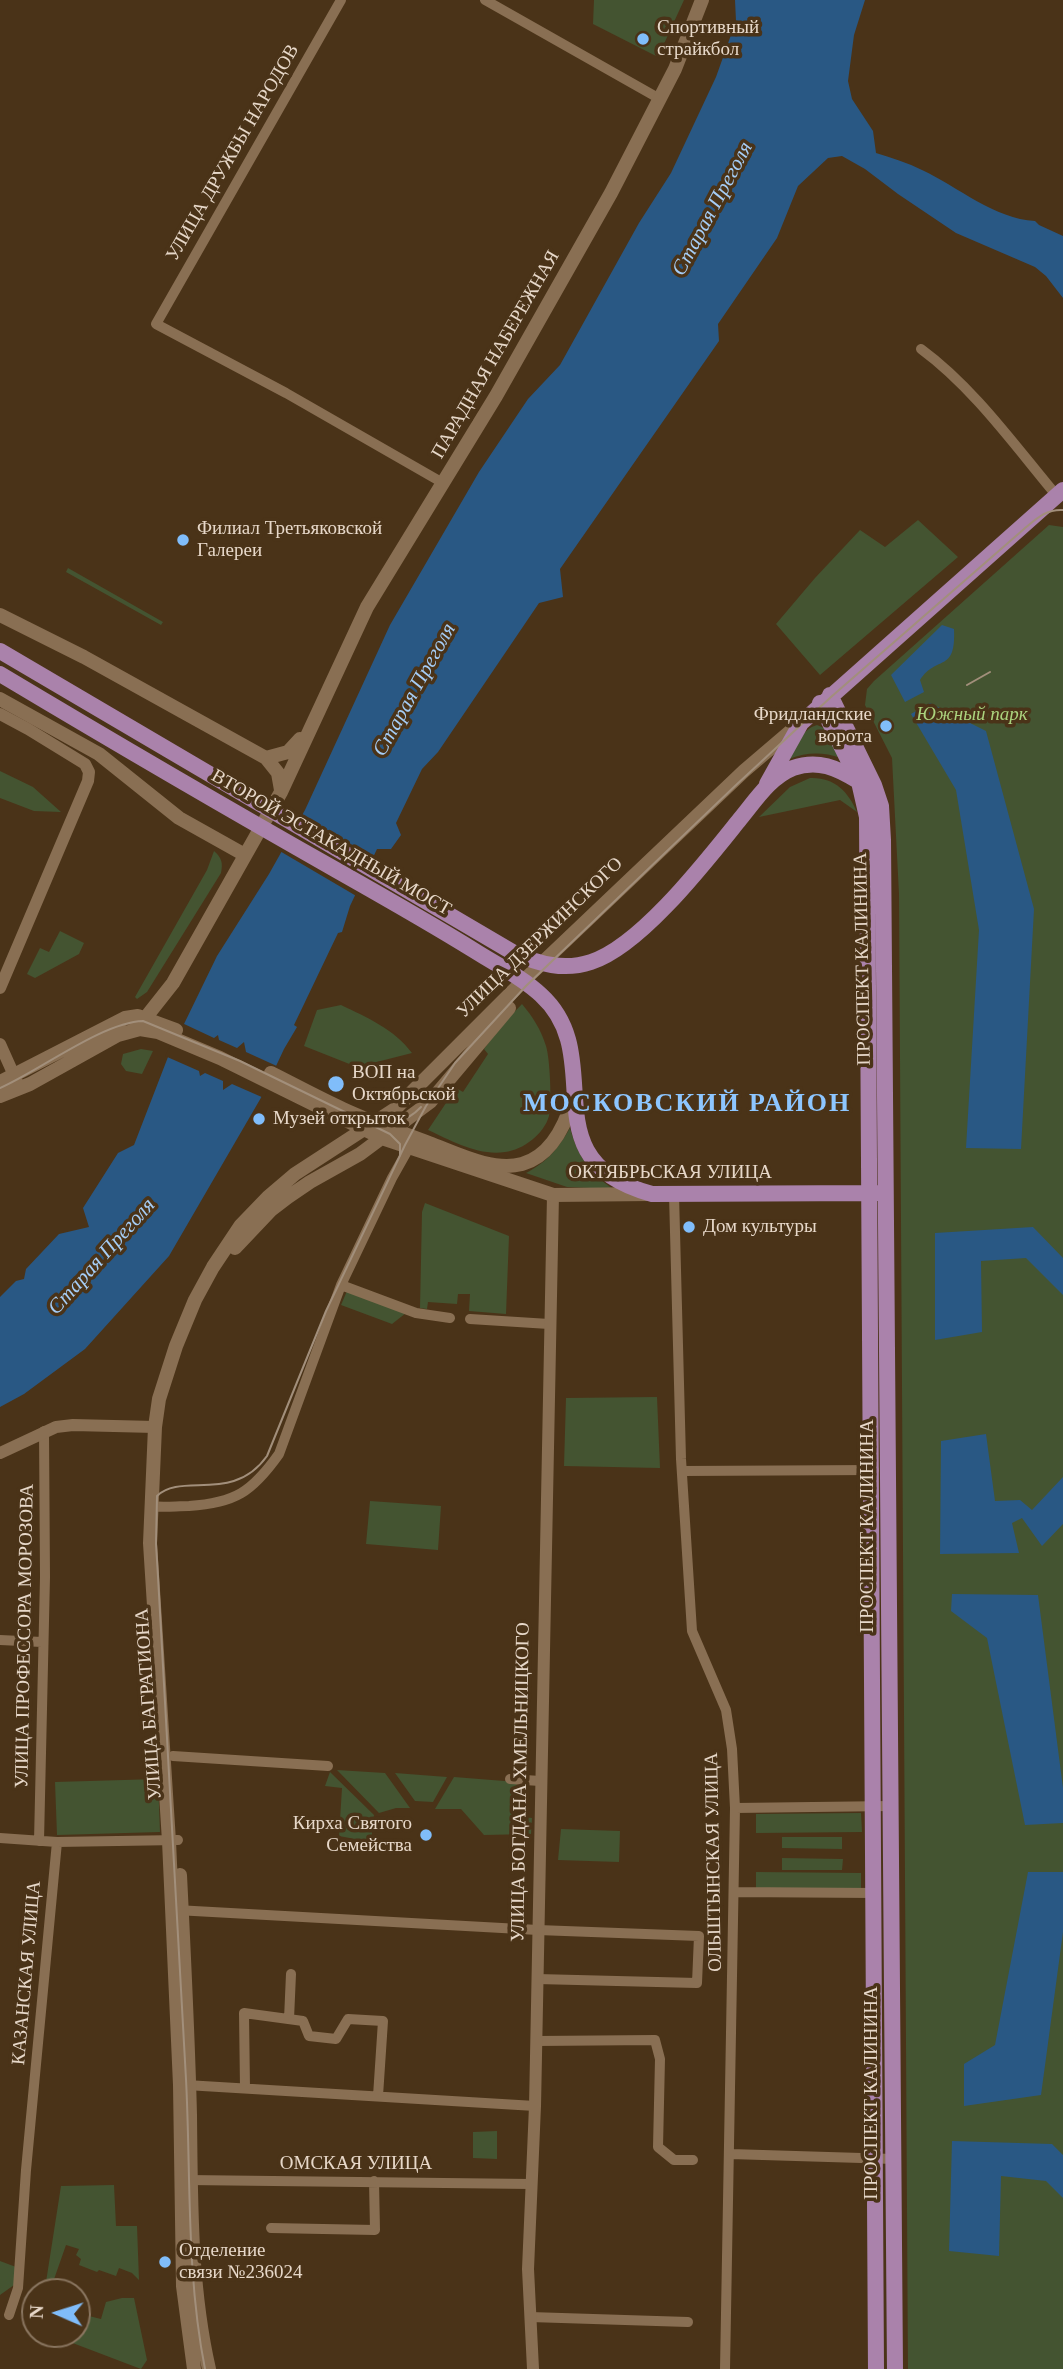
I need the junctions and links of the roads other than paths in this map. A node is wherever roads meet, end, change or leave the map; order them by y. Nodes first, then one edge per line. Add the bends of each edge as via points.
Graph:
1 (341, 0) edge
2 (485, 0) edge
3 (702, 0) edge
4 (660, 99) junction
5 (920, 349) dead end
6 (443, 483) junction
7 (1061, 494) edge
8 (0, 615) edge
9 (0, 651) edge
10 (0, 674) edge
11 (0, 699) edge
12 (825, 699) junction
13 (0, 714) edge
14 (800, 723) junction
15 (312, 724) junction
16 (266, 758) junction
17 (733, 782) junction
18 (859, 782) junction
19 (765, 789) junction
20 (281, 792) junction
21 (881, 806) junction
22 (245, 855) junction
23 (0, 988) edge
24 (143, 1023) junction
25 (0, 1044) edge
26 (11, 1082) edge
27 (0, 1096) edge
28 (573, 1099) junction
29 (369, 1126) junction
30 (392, 1133) junction
31 (410, 1146) junction
32 (869, 1193) junction
33 (887, 1193) junction
34 (652, 1194) junction
35 (674, 1194) junction
36 (553, 1195) junction
37 (341, 1285) junction
38 (450, 1318) dead end
39 (470, 1319) dead end
40 (549, 1324) junction
41 (158, 1427) junction
42 (44, 1432) junction
43 (0, 1453) edge
44 (888, 1469) junction
45 (870, 1470) junction
46 (682, 1472) junction
47 (154, 1506) junction
48 (0, 1640) edge
49 (42, 1642) junction
50 (173, 1756) junction
51 (328, 1766) dead end
52 (510, 1779) dead end
53 (540, 1781) junction
54 (891, 1806) junction
55 (873, 1807) junction
56 (735, 1808) junction
57 (0, 1838) edge
58 (174, 1840) junction
59 (39, 1841) junction
60 (57, 1842) junction
61 (735, 1892) junction
62 (874, 1894) junction
63 (177, 1910) junction
64 (538, 1930) junction
65 (291, 1974) dead end
66 (537, 1979) junction
67 (289, 2019) junction
68 (536, 2041) junction
69 (185, 2085) junction
70 (245, 2088) junction
71 (378, 2096) junction
72 (535, 2106) junction
73 (730, 2154) junction
74 (876, 2159) junction
75 (894, 2159) junction
76 (693, 2160) dead end
77 (185, 2180) junction
78 (374, 2181) junction
79 (531, 2184) junction
80 (271, 2228) dead end
81 (9, 2315) dead end
82 (530, 2316) junction
83 (688, 2322) dead end
84 (194, 2369) edge
85 (209, 2369) edge
86 (533, 2369) edge
87 (725, 2369) edge
88 (876, 2369) edge
89 (895, 2369) edge

1 - 6 street, УЛИЦА ДРУЖБЫ НАРОДОВ via 156,324
2 - 4 street
3 - 4 main road, ПАРАДНАЯ НАБЕРЕЖНАЯ
4 - 6 main road, ПАРАДНАЯ НАБЕРЕЖНАЯ via 611,193
5 - 7 street via 939,362
6 - 15 main road, ПАРАДНАЯ НАБЕРЕЖНАЯ via 367,607
7 - 12 main road, УЛИЦА ДЗЕРЖИНСКОГО
8 - 16 main road
9 - 19 main road, ВТОРОЙ ЭСТАКАДНЫЙ МОСТ via 514,953 548,965 569,966 604,957 653,921
10 - 28 main road, ВТОРОЙ ЭСТАКАДНЫЙ МОСТ via 531,986 566,1031
11 - 22 main road via 99,754 185,822
12 - 14 main road, УЛИЦА ДЗЕРЖИНСКОГО
12 - 18 main road, ПРОСПЕКТ КАЛИНИНА
12 - 21 main road, ПРОСПЕКТ КАЛИНИНА via 874,785
13 - 23 street via 85,764 89,772
14 - 17 main road, УЛИЦА ДЗЕРЖИНСКОГО
14 - 19 main road
15 - 16 main road via 288,752
15 - 20 main road
16 - 20 main road via 278,773
17 - 29 main road, УЛИЦА ДЗЕРЖИНСКОГО via 395,1109
17 - 30 main road, УЛИЦА ДЗЕРЖИНСКОГО via 734,792 519,996 430,1102
18 - 19 main road via 839,769 807,764 792,768
18 - 21 main road
18 - 32 main road, ПРОСПЕКТ КАЛИНИНА via 867,817
20 - 22 main road
21 - 33 main road, ПРОСПЕКТ КАЛИНИНА
22 - 24 main road via 173,983
24 - 26 main road, ОКТЯБРЬСКАЯ УЛИЦА
24 - 29 main road, ОКТЯБРЬСКАЯ УЛИЦА
25 - 26 street
26 - 27 main road, ОКТЯБРЬСКАЯ УЛИЦА
28 - 30 main road, ВТОРОЙ ЭСТАКАДНЫЙ МОСТ via 553,1143 523,1164 482,1162
28 - 34 main road, ВТОРОЙ ЭСТАКАДНЫЙ МОСТ via 579,1131 596,1165 620,1183
29 - 30 main road, ОКТЯБРЬСКАЯ УЛИЦА
29 - 41 main road, УЛИЦА БАГРАТИОНА via 295,1174 241,1226 213,1267 182,1331 159,1399
30 - 31 main road, ОКТЯБРЬСКАЯ УЛИЦА
30 - 41 main road, УЛИЦА БАГРАТИОНА via 288,1197 237,1246 189,1335
31 - 36 main road, ОКТЯБРЬСКАЯ УЛИЦА
31 - 37 street
32 - 33 main road, ОКТЯБРЬСКАЯ УЛИЦА
32 - 35 main road, ОКТЯБРЬСКАЯ УЛИЦА
32 - 45 main road, ПРОСПЕКТ КАЛИНИНА
33 - 44 main road, ПРОСПЕКТ КАЛИНИНА
34 - 35 main road, ОКТЯБРЬСКАЯ УЛИЦА
34 - 36 main road, ОКТЯБРЬСКАЯ УЛИЦА
35 - 46 street, ОЛЬШТЫНСКАЯ УЛИЦА
36 - 40 street, УЛИЦА БОГДАНА ХМЕЛЬНИЦКОГО
37 - 38 street via 416,1313
37 - 47 street via 271,1465 232,1500
39 - 40 street
40 - 53 street, УЛИЦА БОГДАНА ХМЕЛЬНИЦКОГО
41 - 42 street via 73,1425
41 - 47 main road, УЛИЦА БАГРАТИОНА
42 - 43 street
42 - 49 street, УЛИЦА ПРОФЕССОРА МОРОЗОВА
44 - 45 street
44 - 54 main road, ПРОСПЕКТ КАЛИНИНА
45 - 46 street
45 - 55 main road, ПРОСПЕКТ КАЛИНИНА
46 - 56 street, ОЛЬШТЫНСКАЯ УЛИЦА via 692,1631 726,1710
47 - 50 main road, УЛИЦА БАГРАТИОНА
47 - 58 main road, УЛИЦА БАГРАТИОНА via 151,1553
48 - 49 street
49 - 59 street, УЛИЦА ПРОФЕССОРА МОРОЗОВА
50 - 51 street
50 - 58 main road, УЛИЦА БАГРАТИОНА
52 - 53 street
53 - 64 street, УЛИЦА БОГДАНА ХМЕЛЬНИЦКОГО
54 - 55 street
54 - 75 main road, ПРОСПЕКТ КАЛИНИНА
55 - 56 street
55 - 62 main road, ПРОСПЕКТ КАЛИНИНА
56 - 61 street, ОЛЬШТЫНСКАЯ УЛИЦА
57 - 59 street
58 - 60 street
58 - 63 main road, УЛИЦА БАГРАТИОНА
59 - 60 street
60 - 81 street, КАЗАНСКАЯ УЛИЦА via 18,2288
61 - 62 street
61 - 73 street, ОЛЬШТЫНСКАЯ УЛИЦА
62 - 74 main road, ПРОСПЕКТ КАЛИНИНА
63 - 64 street
63 - 69 main road, УЛИЦА БАГРАТИОНА
64 - 66 street, УЛИЦА БОГДАНА ХМЕЛЬНИЦКОГО
64 - 66 street via 699,1936 697,1983
65 - 67 street
66 - 68 street, УЛИЦА БОГДАНА ХМЕЛЬНИЦКОГО
67 - 70 street via 244,2013
67 - 71 street via 303,2021 309,2036 336,2039 348,2019 383,2021
68 - 72 street, УЛИЦА БОГДАНА ХМЕЛЬНИЦКОГО
68 - 76 street via 655,2040 660,2059 659,2147 674,2160
69 - 70 street
69 - 77 main road, УЛИЦА БАГРАТИОНА
70 - 71 street
71 - 72 street
72 - 79 street, УЛИЦА БОГДАНА ХМЕЛЬНИЦКОГО
73 - 74 street
73 - 87 street, ОЛЬШТЫНСКАЯ УЛИЦА
74 - 75 street
74 - 88 main road, ПРОСПЕКТ КАЛИНИНА
75 - 89 main road, ПРОСПЕКТ КАЛИНИНА
77 - 78 street, ОМСКАЯ УЛИЦА
77 - 84 main road, УЛИЦА БАГРАТИОНА via 184,2305
77 - 85 main road, УЛИЦА БАГРАТИОНА via 200,2331
78 - 79 street, ОМСКАЯ УЛИЦА
78 - 80 street via 375,2230
79 - 82 street, УЛИЦА БОГДАНА ХМЕЛЬНИЦКОГО
82 - 83 street
82 - 86 street, УЛИЦА БОГДАНА ХМЕЛЬНИЦКОГО

